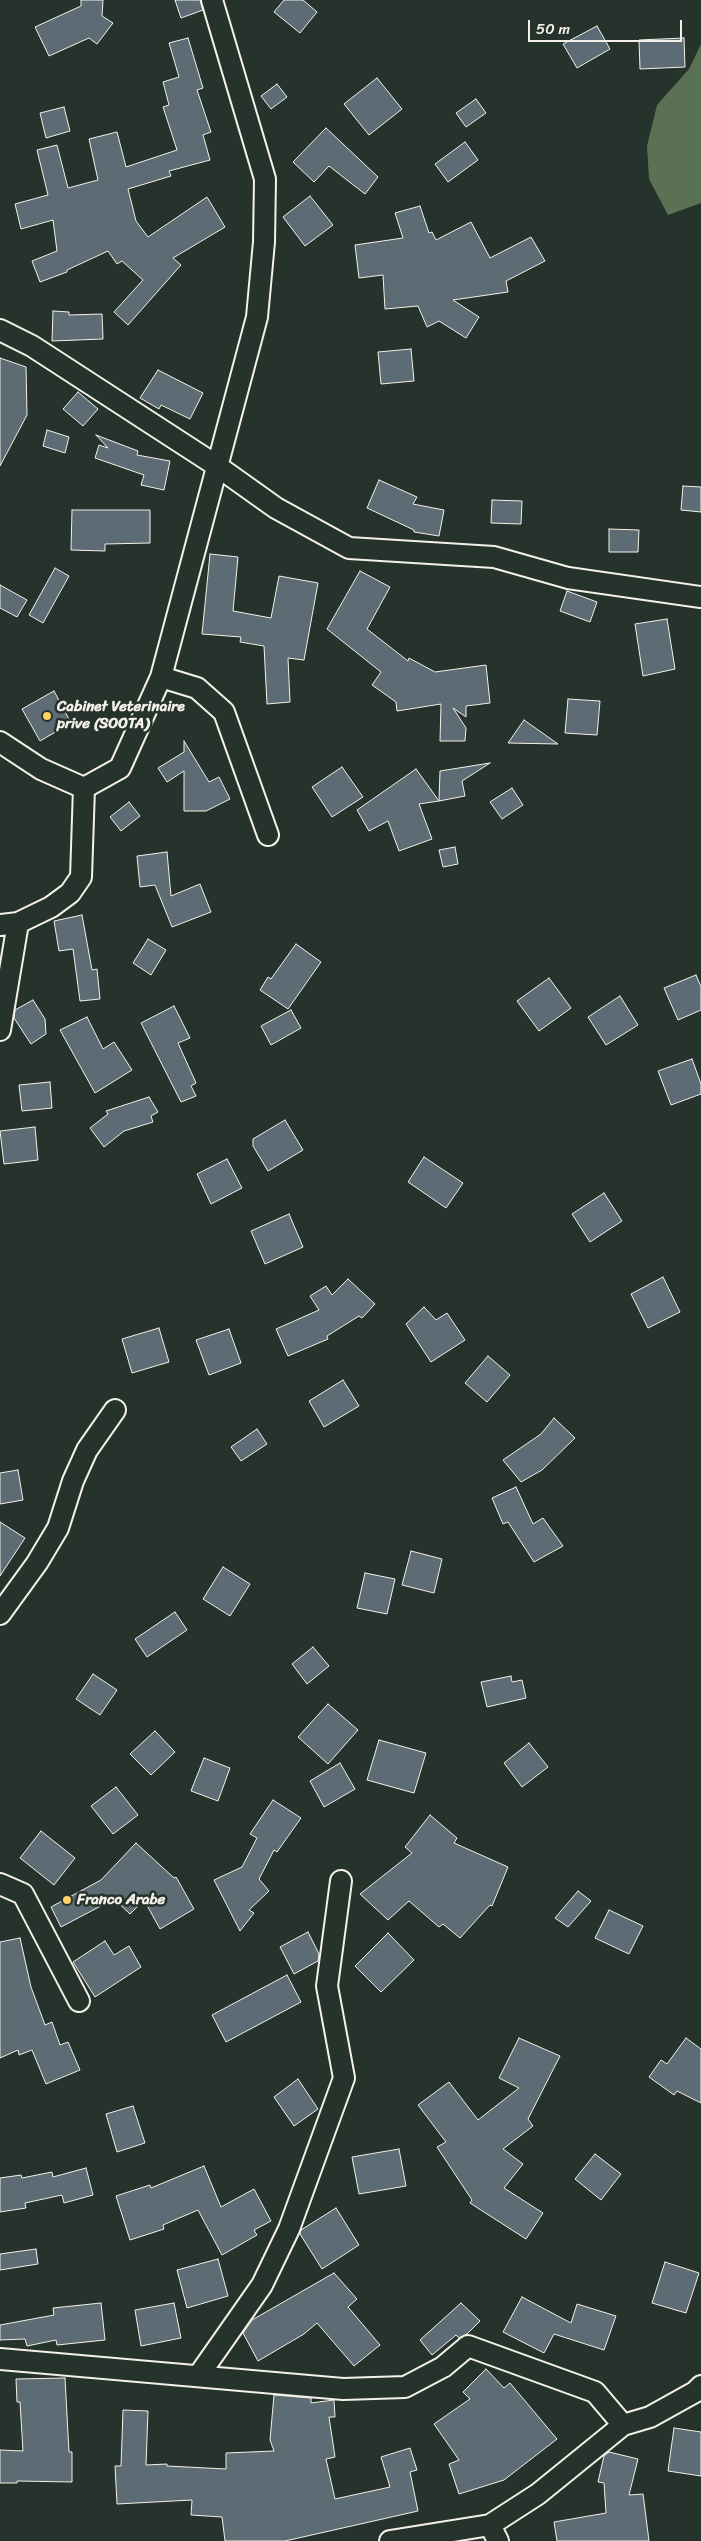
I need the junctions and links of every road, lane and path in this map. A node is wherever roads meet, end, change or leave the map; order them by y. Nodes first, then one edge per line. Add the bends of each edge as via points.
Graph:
1 (212, 0) edge
2 (0, 330) edge
3 (217, 466) junction
4 (701, 597) edge
5 (161, 677) junction
6 (0, 742) edge
7 (84, 788) junction
8 (268, 836) dead end
9 (9, 924) edge
10 (0, 1030) edge
11 (115, 1410) dead end
12 (0, 1614) edge
13 (341, 1880) dead end
14 (0, 1884) edge
15 (79, 2001) dead end
16 (0, 2359) edge
17 (199, 2375) junction
18 (701, 2386) edge
19 (623, 2425) junction
20 (494, 2533) edge
21 (390, 2541) edge

1 - 3 street via 265,179 264,242 257,317
2 - 3 street via 32,346
3 - 4 street via 276,508 349,548 494,557 568,578
3 - 5 street
5 - 7 street via 120,768
5 - 8 street via 197,688 224,712
6 - 7 street via 41,768
7 - 9 street via 82,877 51,907
9 - 10 street
11 - 12 street via 87,1450 58,1528
13 - 17 street via 327,1986 344,2078 289,2229 266,2277
14 - 15 street via 23,1894
16 - 17 street
17 - 19 street via 343,2389 404,2388 443,2367 468,2346 595,2392
18 - 19 street via 650,2417
19 - 20 street
20 - 21 street

